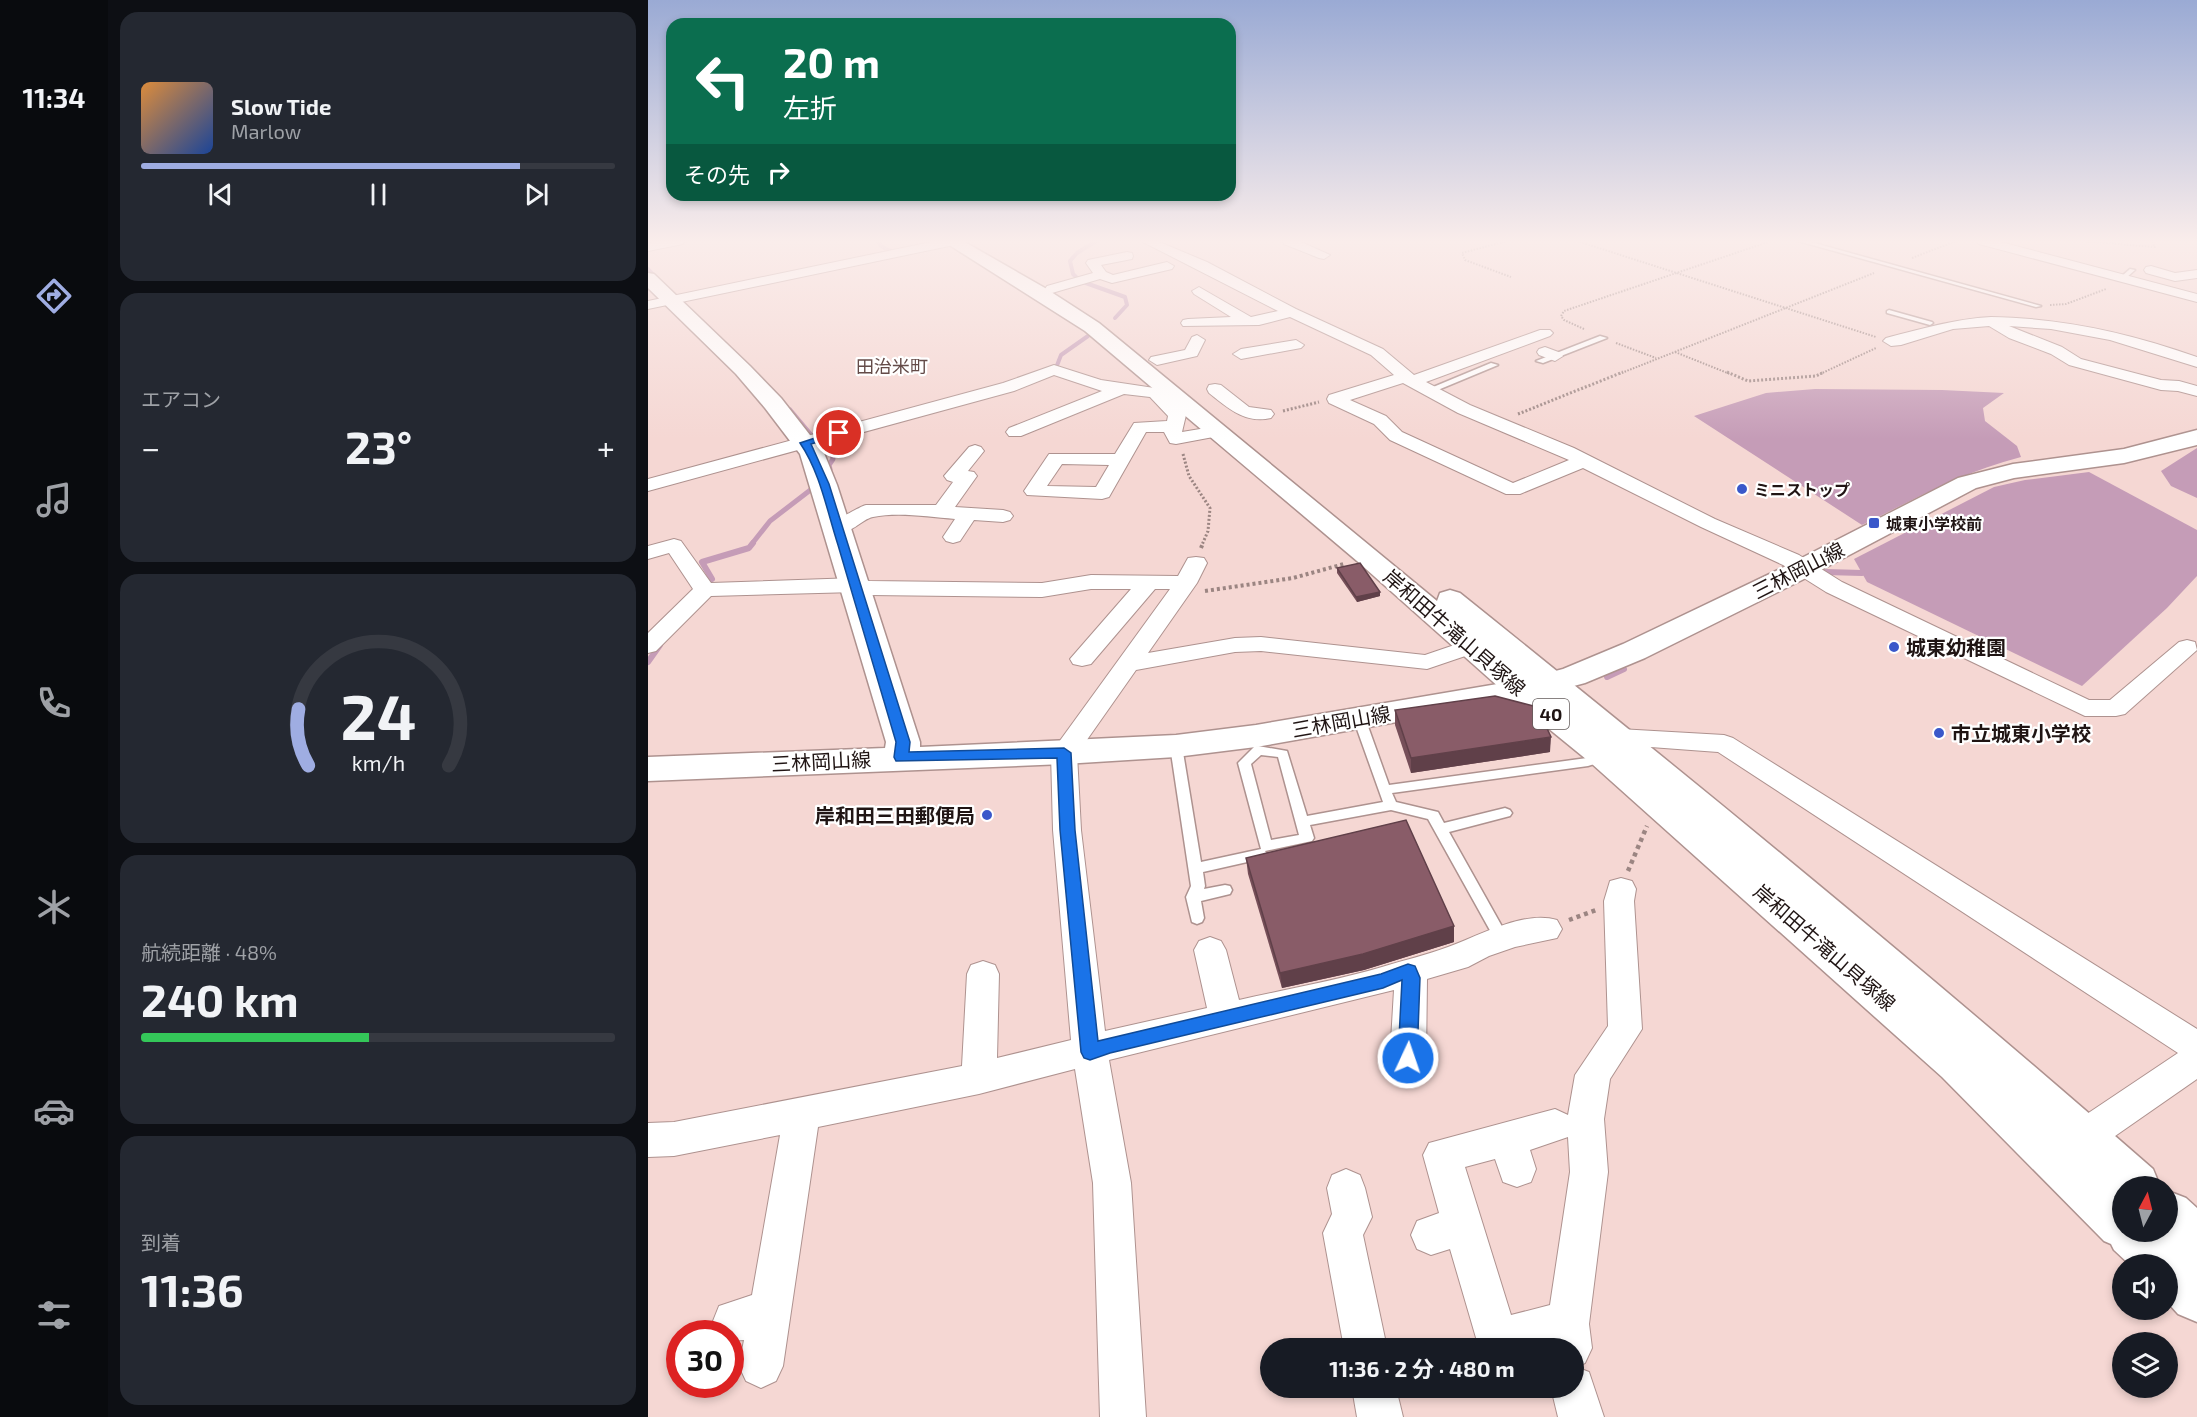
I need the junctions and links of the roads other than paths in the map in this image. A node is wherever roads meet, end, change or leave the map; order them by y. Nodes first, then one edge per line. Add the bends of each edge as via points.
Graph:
1 (664, 307) edge
2 (1062, 307) edge
3 (1080, 307) edge
4 (1224, 307) edge
5 (1282, 307) edge
6 (1291, 312) junction
7 (1889, 312) dead end
8 (1253, 321) junction
9 (1994, 322) junction
10 (1188, 323) dead end
11 (1930, 323) dead end
12 (1545, 333) dead end
13 (1603, 338) road end
14 (1197, 340) dead end
15 (1891, 341) road end
16 (1296, 345) dead end
17 (1534, 348) junction
18 (1157, 360) junction
19 (2197, 362) edge
20 (1494, 365) dead end
21 (1409, 379) junction
22 (1121, 389) junction
23 (1215, 389) dead end
24 (1430, 390) junction
25 (2197, 392) edge
26 (1240, 423) junction
27 (1015, 432) dead end
28 (1175, 432) junction
29 (2197, 437) edge
30 (805, 443) junction
31 (975, 451) dead end
32 (1121, 460) dead end
33 (1583, 461) junction
34 (648, 485) edge
35 (941, 512) junction
36 (968, 514) junction
37 (1003, 516) dead end
38 (837, 526) junction
39 (953, 537) dead end
40 (648, 552) edge
41 (1803, 568) junction
42 (1149, 582) junction
43 (856, 585) junction
44 (705, 590) junction
45 (648, 646) edge
46 (1472, 646) junction
47 (2187, 647) dead end
48 (1082, 659) dead end
49 (1128, 664) junction
50 (1537, 686) junction
51 (1359, 718) junction
52 (1257, 743) junction
53 (1176, 746) junction
54 (1612, 747) junction
55 (1064, 753) junction
56 (901, 757) junction
57 (648, 769) edge
58 (1384, 790) junction
59 (1391, 805) junction
60 (1505, 813) dead end
61 (1302, 822) junction
62 (1440, 829) junction
63 (1266, 846) junction
64 (1195, 869) junction
65 (1225, 890) dead end
66 (1620, 896) road end
67 (1193, 897) junction
68 (1197, 918) dead end
69 (1546, 929) road end
70 (1502, 939) junction
71 (1210, 950) dead end
72 (1408, 971) junction
73 (983, 974) dead end
74 (1226, 1018) junction
75 (2197, 1047) edge
76 (1090, 1052) junction
77 (1408, 1058) dead end
78 (2197, 1060) edge
79 (979, 1078) junction
80 (802, 1113) junction
81 (1555, 1126) dead end
82 (2082, 1138) junction
83 (648, 1140) edge
84 (2124, 1176) edge
85 (1346, 1188) dead end
86 (2112, 1212) edge
87 (2178, 1226) edge
88 (2143, 1242) edge
89 (2197, 1244) edge
90 (2155, 1254) edge
91 (2178, 1276) edge
92 (2197, 1295) edge
93 (1569, 1336) edge
94 (1362, 1338) edge
95 (761, 1366) dead end
96 (1375, 1398) edge
97 (1576, 1398) edge
98 (1123, 1417) edge
99 (1380, 1417) edge
100 (1581, 1417) edge

1 - 30 main road via 744,370
2 - 26 main road, 岸和田牛滝山貝塚線 / 40
3 - 18 main road, 岸和田牛滝山貝塚線 / 40
4 - 8 street
5 - 6 street
6 - 8 street
6 - 21 street via 1377,352
7 - 11 lane
8 - 10 street
8 - 16 street via 1248,346 1238,358
9 - 15 street via 1958,323 1911,340
9 - 19 street via 2025,322 2105,335
9 - 25 street via 2013,336 2066,354 2074,362
12 - 17 street
13 - 17 lane
14 - 18 street via 1191,353
17 - 21 street via 1469,356
18 - 26 main road, 岸和田牛滝山貝塚線 / 40
20 - 24 lane
21 - 24 street
21 - 33 street via 1335,399 1380,420 1396,436 1514,490
22 - 27 street
22 - 28 street via 1155,393 1177,415
22 - 30 street via 1054,370 1008,387
23 - 26 street via 1244,412
24 - 33 street
26 - 28 street
26 - 46 main road, 岸和田牛滝山貝塚線 / 40 via 1367,555
26 - 50 main road, 岸和田牛滝山貝塚線 / 40
28 - 32 street via 1140,427
29 - 41 main road, 三林岡山線 via 2124,456 2013,471 1967,483
30 - 34 street
30 - 38 main road
31 - 35 street via 954,476 967,476
33 - 41 street
35 - 36 street
35 - 38 street via 866,511 852,522
36 - 37 street
36 - 39 street
38 - 43 main road
40 - 44 street via 674,545
41 - 47 street via 1834,587 2085,708 2116,708
41 - 50 main road, 三林岡山線 via 1634,651
42 - 43 street via 1090,582 1042,590
42 - 48 street via 1099,629
42 - 49 street via 1187,580
43 - 44 street
43 - 56 main road via 903,742
44 - 45 street
46 - 49 street via 1427,662 1261,644
46 - 50 main road, 岸和田牛滝山貝塚線 / 40
49 - 55 street
50 - 51 main road, 三林岡山線
50 - 54 main road, 岸和田牛滝山貝塚線 / 40
51 - 52 main road, 三林岡山線
51 - 58 lane
52 - 53 main road, 三林岡山線
52 - 61 lane via 1282,754
52 - 63 lane via 1245,763
53 - 55 main road, 三林岡山線
53 - 64 lane
54 - 58 lane via 1588,762
54 - 75 street via 1724,744
54 - 82 main road, 岸和田牛滝山貝塚線 / 40 via 1994,1057
54 - 86 main road, 岸和田牛滝山貝塚線 / 40 via 1958,1063
55 - 56 main road, 三林岡山線
55 - 76 street via 1067,830
56 - 57 main road, 三林岡山線
58 - 59 lane
59 - 61 lane
59 - 62 lane via 1432,815
60 - 62 lane
61 - 63 lane via 1307,838
62 - 70 lane
63 - 64 lane via 1259,856
64 - 67 lane via 1198,886
65 - 67 lane
66 - 93 street via 1625,1029 1593,1075 1586,1119 1589,1173
67 - 68 lane
69 - 70 street
70 - 72 street via 1457,958
71 - 74 street
72 - 74 street
72 - 77 street
73 - 79 street
74 - 76 street
76 - 79 street
76 - 98 street via 1112,1183
78 - 82 street
79 - 80 street
80 - 83 street via 675,1139
80 - 95 street via 752,1316
81 - 93 street via 1512,1154 1442,1155 1447,1231 1497,1340 1541,1328
82 - 84 main road, 岸和田牛滝山貝塚線 / 40
85 - 94 street via 1352,1216 1343,1233
87 - 89 main road
88 - 90 main road
91 - 92 main road
96 - 99 street
97 - 100 street

